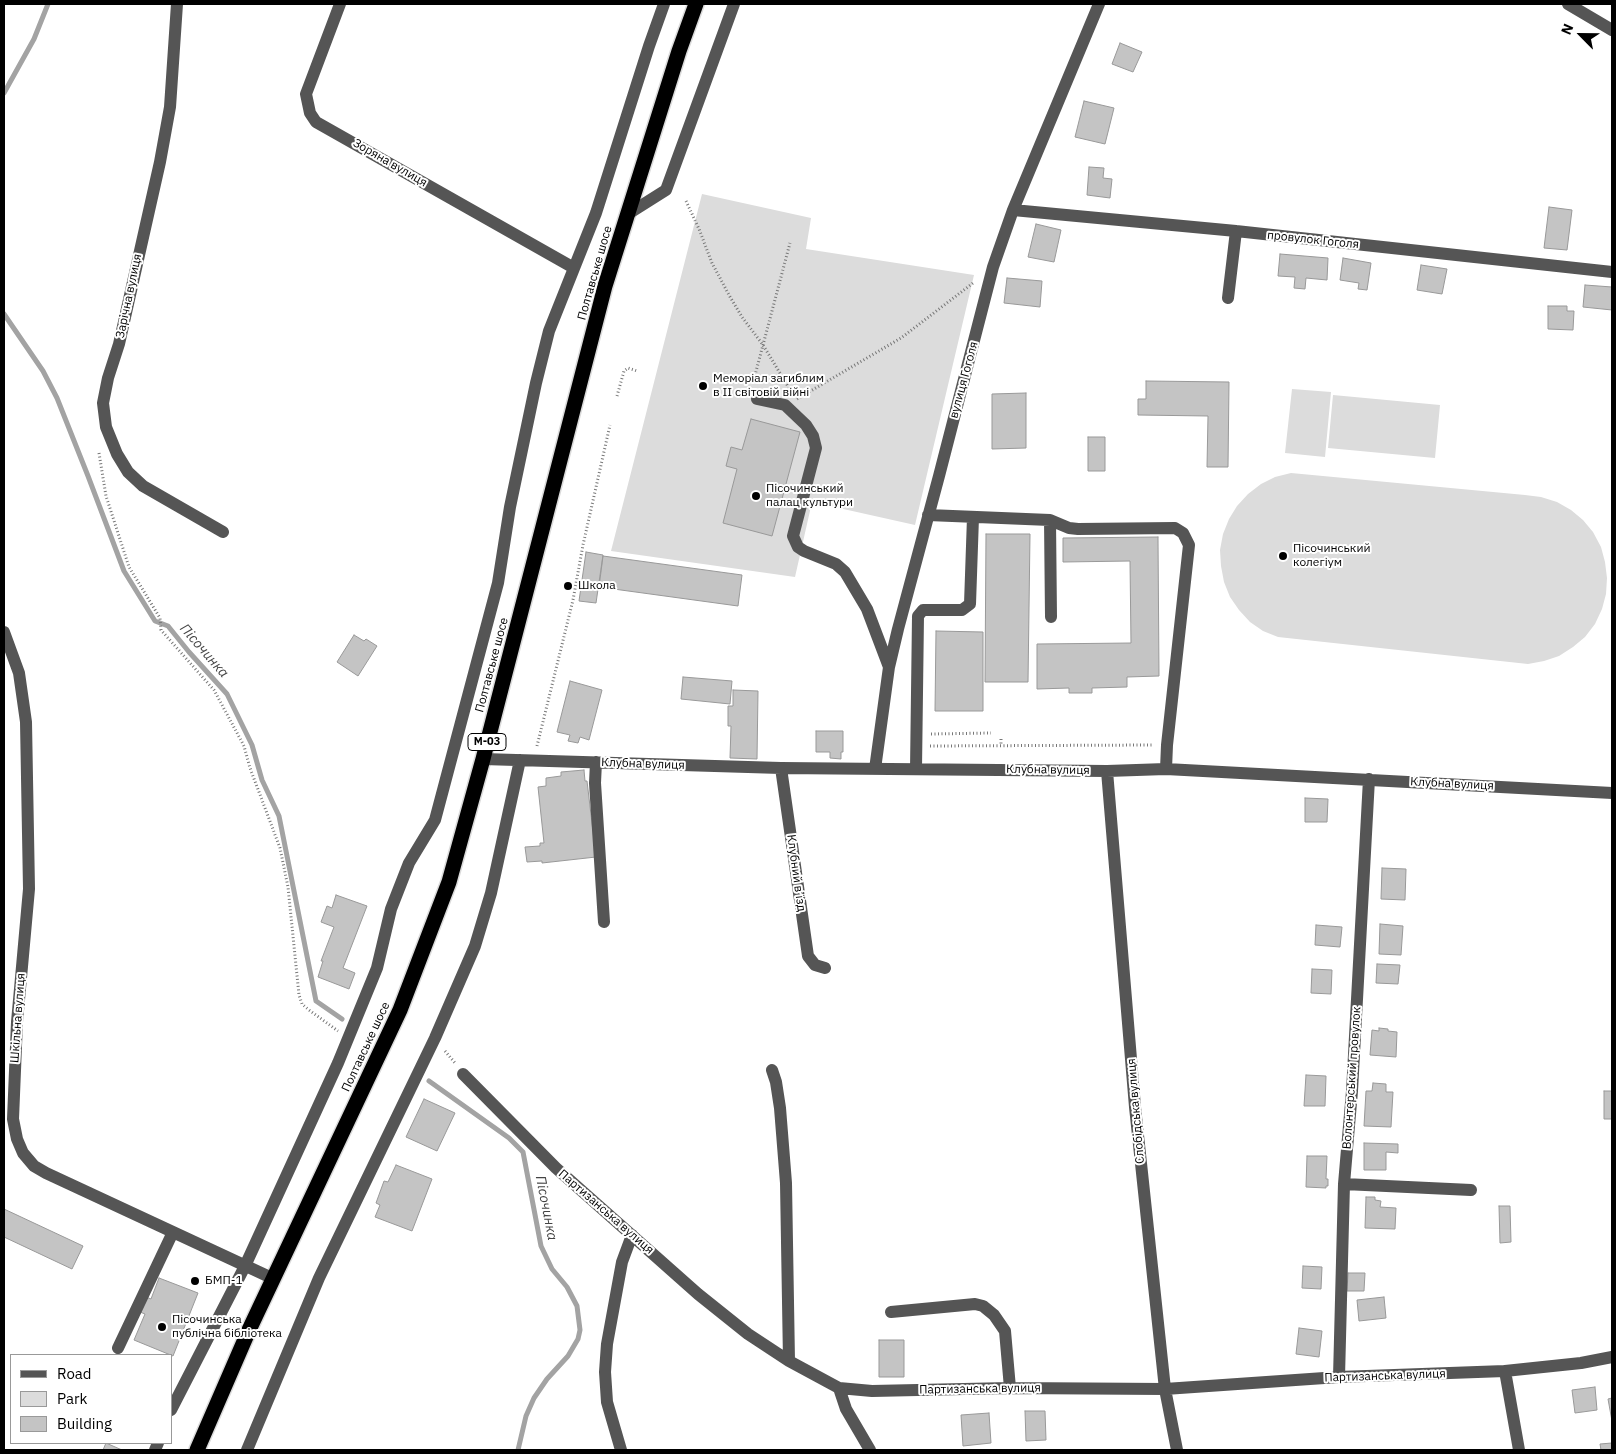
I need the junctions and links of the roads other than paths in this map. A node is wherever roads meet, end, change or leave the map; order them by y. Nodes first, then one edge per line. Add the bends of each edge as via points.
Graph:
1 (177, 4) edge
2 (340, 4) edge
3 (664, 4) edge
4 (696, 4) edge
5 (734, 4) edge
6 (1099, 4) edge
7 (1568, 4) edge
8 (1612, 30) edge
9 (1013, 210) junction
10 (628, 214) junction
11 (1236, 231) junction
12 (574, 268) junction
13 (1612, 272) edge
14 (1228, 298) dead end
15 (757, 399) dead end
16 (928, 515) junction
17 (973, 517) junction
18 (1050, 520) junction
19 (223, 532) dead end
20 (1051, 617) dead end
21 (4, 632) edge
22 (889, 667) junction
23 (483, 759) junction
24 (520, 760) junction
25 (596, 762) junction
26 (780, 768) junction
27 (875, 769) junction
28 (916, 769) junction
29 (1166, 769) junction
30 (1106, 771) junction
31 (1369, 779) junction
32 (1612, 793) edge
33 (604, 922) dead end
34 (825, 968) dead end
35 (772, 1070) dead end
36 (463, 1074) road end
37 (1344, 1184) junction
38 (1471, 1190) dead end
39 (172, 1232) junction
40 (632, 1235) junction
41 (245, 1266) junction
42 (274, 1279) junction
43 (891, 1312) dead end
44 (118, 1348) dead end
45 (1612, 1357) edge
46 (789, 1362) junction
47 (1505, 1371) junction
48 (1339, 1377) junction
49 (839, 1388) junction
50 (1010, 1388) junction
51 (1165, 1389) junction
52 (172, 1408) edge
53 (197, 1450) edge
54 (247, 1450) edge
55 (621, 1450) edge
56 (870, 1450) edge
57 (1177, 1450) edge
58 (1519, 1450) edge

1 - 19 street, Зарічна вулиця via 170,107 160,162 103,403 106,427 128,472 143,486
2 - 12 street, Зоряна вулиця via 306,94 310,113 316,122
3 - 12 street via 596,213
4 - 10 highway, Полтавське шосе / М-03
5 - 10 street via 666,190
6 - 9 street, вулиця Гоголя
7 - 8 street
9 - 11 street, провулок Гоголя
9 - 16 street, вулиця Гоголя via 994,267
10 - 23 highway, Полтавське шосе / М-03 via 605,286
11 - 13 street, провулок Гоголя
11 - 14 street
12 - 41 street via 549,332 536,383 498,583 435,820 409,864 391,909 377,968 349,1039
15 - 22 street via 790,402 812,436 816,448 793,536 795,543 845,572 867,609
16 - 17 street
16 - 22 street, вулиця Гоголя
17 - 18 street
17 - 28 street via 970,604 962,610 924,610 918,616
18 - 20 street
18 - 29 street via 1078,529 1175,528 1186,536 1189,545
21 - 39 street, Шкільна вулиця via 19,673 26,722 29,889 16,1022 13,1119 17,1139 23,1153 46,1174
22 - 27 street, вулиця Гоголя
23 - 24 street, Клубна вулиця
23 - 42 highway, Полтавське шосе / М-03 via 449,882 400,1010
24 - 25 street, Клубна вулиця
24 - 54 street via 491,893 475,946 435,1038 319,1278
25 - 26 street, Клубна вулиця
25 - 33 street
26 - 27 street, Клубна вулиця
26 - 34 street, Клубний в’їзд via 808,956 815,965
27 - 28 street, Клубна вулиця
28 - 30 street, Клубна вулиця
29 - 30 street, Клубна вулиця
29 - 31 street, Клубна вулиця
30 - 51 street, Слобідська вулиця via 1135,1107
31 - 32 street, Клубна вулиця
31 - 37 street, Волонтерський провулок
35 - 46 street via 780,1108 786,1183
36 - 40 street, Партизанська вулиця via 556,1168
37 - 38 street
37 - 48 street, Волонтерський провулок
39 - 41 street, Шкільна вулиця
39 - 44 street
40 - 46 street, Партизанська вулиця via 705,1300
40 - 55 street via 622,1262 606,1362 607,1402
41 - 42 street, Шкільна вулиця
41 - 52 street
42 - 53 highway, Полтавське шосе / М-03
43 - 50 street via 982,1306 994,1315 1005,1331
45 - 47 street, Партизанська вулиця
46 - 49 street, Партизанська вулиця
47 - 48 street, Партизанська вулиця
47 - 58 street
48 - 51 street, Партизанська вулиця
49 - 50 street, Партизанська вулиця
49 - 56 street via 846,1408
50 - 51 street, Партизанська вулиця
51 - 57 street, Слобідська вулиця

